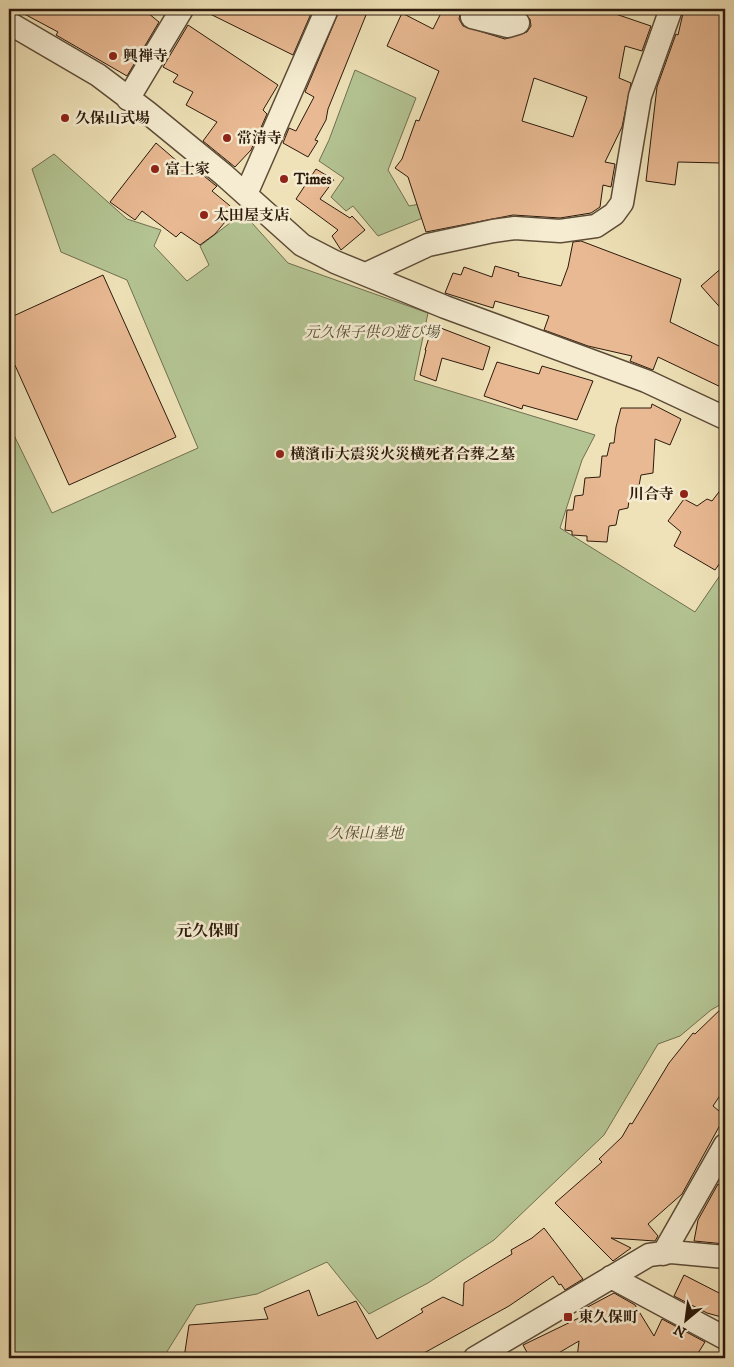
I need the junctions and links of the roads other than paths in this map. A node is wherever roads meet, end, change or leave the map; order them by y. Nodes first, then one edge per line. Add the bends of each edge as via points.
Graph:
1 (182, 9) edge
2 (327, 9) edge
3 (474, 9) edge
4 (671, 9) edge
5 (9, 23) edge
6 (518, 23) dead end
7 (128, 99) junction
8 (246, 194) junction
9 (366, 274) junction
10 (725, 418) edge
11 (725, 1145) edge
12 (663, 1254) junction
13 (725, 1257) edge
14 (611, 1277) junction
15 (725, 1338) edge
16 (475, 1358) edge

1 - 7 street
2 - 8 street
3 - 6 street via 472,17 508,26
4 - 9 street via 640,96 622,203 614,214 596,226 560,231 515,228 428,245
5 - 7 street via 79,63
7 - 8 street
8 - 9 street via 302,246
9 - 10 street via 445,307 646,381
11 - 12 street
12 - 13 street
12 - 14 street via 648,1256
14 - 15 street
14 - 16 street

